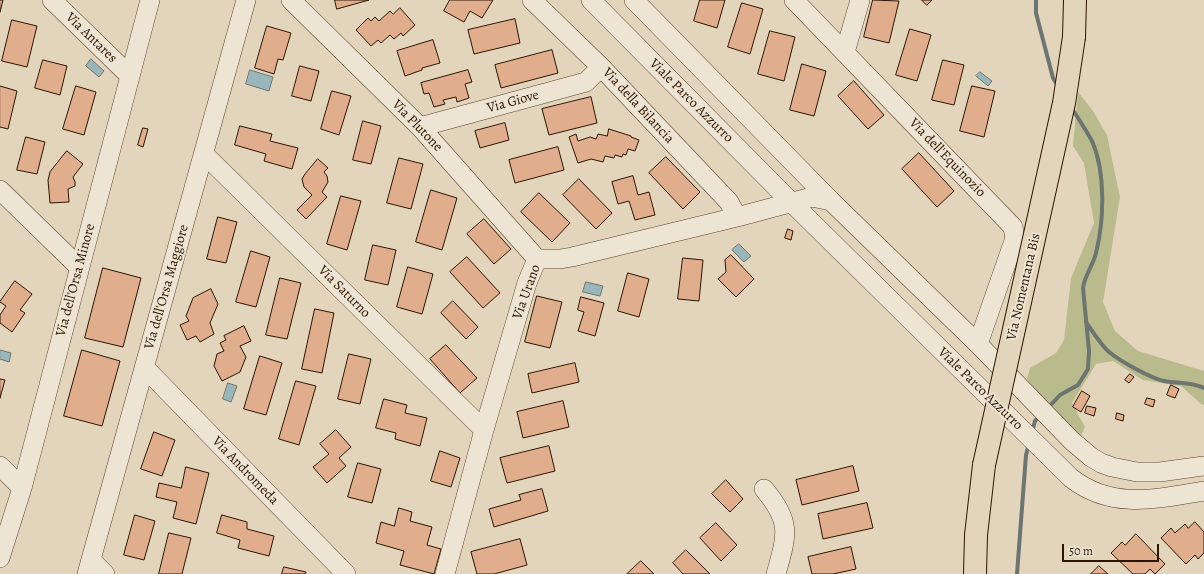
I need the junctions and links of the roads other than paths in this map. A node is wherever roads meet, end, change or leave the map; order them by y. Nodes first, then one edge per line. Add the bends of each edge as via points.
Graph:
1 (52, 0) edge
2 (150, 0) edge
3 (246, 0) edge
4 (291, 0) edge
5 (532, 0) edge
6 (591, 0) edge
7 (634, 0) edge
8 (794, 0) edge
9 (860, 0) edge
10 (1075, 0) edge
11 (845, 52) junction
12 (601, 67) junction
13 (129, 75) junction
14 (420, 127) junction
15 (204, 154) junction
16 (798, 168) junction
17 (0, 190) edge
18 (791, 202) junction
19 (831, 202) junction
20 (737, 218) junction
21 (537, 259) junction
22 (79, 267) junction
23 (978, 344) junction
24 (145, 368) junction
25 (484, 430) junction
26 (0, 466) edge
27 (1204, 466) edge
28 (22, 488) junction
29 (764, 489) dead end
30 (1204, 491) edge
31 (0, 558) edge
32 (89, 567) edge
33 (105, 574) edge
34 (346, 574) edge
35 (444, 574) edge
36 (776, 574) edge
37 (975, 574) edge

1 - 13 street, Via Antares
2 - 13 street, Via dell'Orsa Minore
3 - 15 street, Via dell'Orsa Maggiore
4 - 14 street, Via Plutone
5 - 12 street, Via della Bilancia
6 - 18 street, Viale Parco Azzurro
7 - 16 street, Viale Parco Azzurro
8 - 11 street, Via dell'Equinozio
9 - 11 street
10 - 37 main road, Via Nomentana Bis, bridge via 1074,37 1064,103 984,465 976,535
11 - 23 street, Via dell'Equinozio via 1013,227 1015,238
12 - 14 street, Via Giove via 586,82
12 - 20 street, Via della Bilancia via 729,202
13 - 22 street, Via dell'Orsa Minore
14 - 21 street, Via Plutone
15 - 24 street, Via dell'Orsa Maggiore
15 - 25 street, Via Saturno
16 - 18 street via 799,178
16 - 19 street, Viale Parco Azzurro
17 - 22 street
18 - 19 street, Viale Parco Azzurro via 812,197
18 - 20 street, Via Urano
18 - 30 street, Viale Parco Azzurro via 1030,439 1081,486 1112,498 1135,500
19 - 23 street, Viale Parco Azzurro
20 - 21 street, Via Urano via 572,257
21 - 25 street, Via Urano via 527,283
22 - 28 street, Via dell'Orsa Minore
23 - 27 street, Viale Parco Azzurro via 1072,441 1101,463 1148,473
24 - 32 street, Via dell'Orsa Maggiore
24 - 34 street, Via Andromeda
25 - 35 street, Via Urano
26 - 28 street
28 - 31 street, Via dell'Orsa Minore
29 - 36 street via 781,511 784,523 784,542
32 - 33 street

